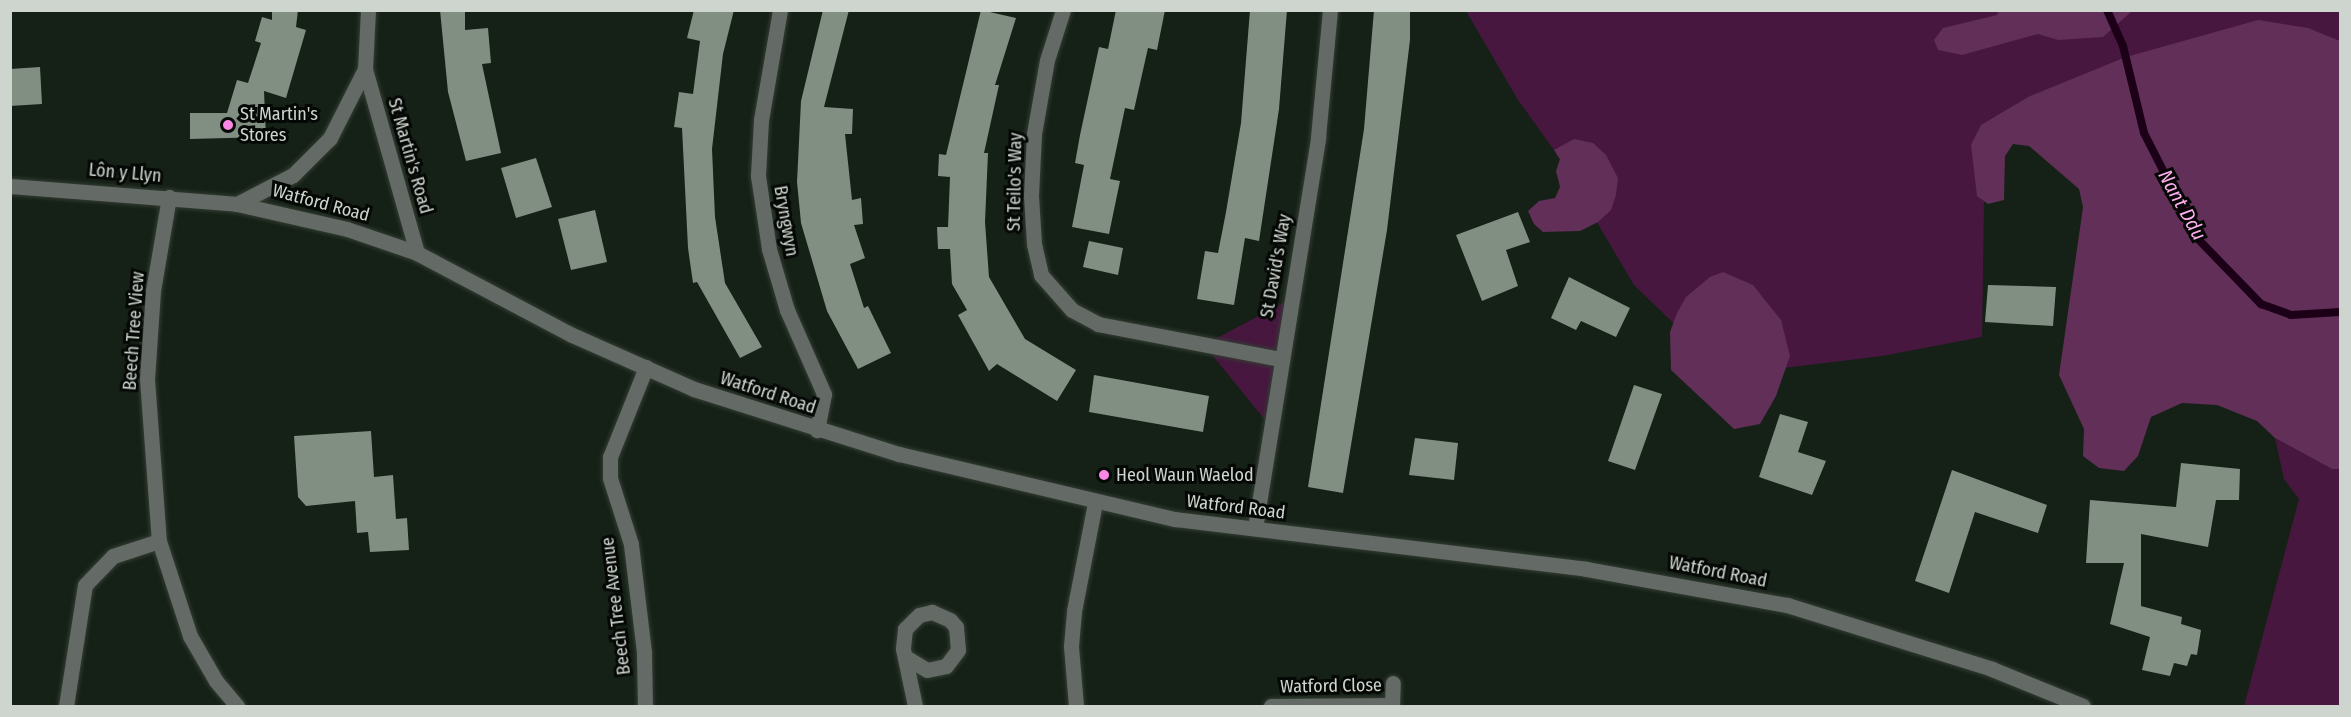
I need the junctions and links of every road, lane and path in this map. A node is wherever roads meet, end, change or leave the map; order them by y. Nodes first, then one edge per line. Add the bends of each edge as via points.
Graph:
1 (368, 10) edge
2 (780, 10) edge
3 (1063, 10) edge
4 (1330, 10) edge
5 (365, 69) junction
6 (10, 186) edge
7 (169, 196) junction
8 (237, 204) junction
9 (417, 253) junction
10 (1279, 359) junction
11 (646, 368) junction
12 (817, 430) junction
13 (1095, 503) junction
14 (1254, 528) junction
15 (159, 541) junction
16 (907, 658) dead end
17 (1393, 682) dead end
18 (66, 706) edge
19 (237, 706) edge
20 (645, 706) edge
21 (915, 706) edge
22 (1076, 706) edge
23 (1271, 706) edge
24 (1392, 706) edge
25 (2083, 706) edge

1 - 5 street, St Martin's Road
2 - 12 street, Bryngwyn via 760,120 758,176 769,249 787,310 824,394
3 - 10 street, St Teilo's Way via 1047,60 1034,134 1031,196 1034,244 1041,274 1072,310 1098,324
4 - 10 street, St David's Way via 1318,136
5 - 8 street, St Martin's Road via 330,138 293,175
5 - 9 street, St Martin's Road
6 - 7 street, Lôn y Llyn
7 - 8 street, Lôn y Llyn
7 - 15 street, Beech Tree View via 153,291 147,379
8 - 9 street, Watford Road via 337,226
9 - 11 street, Watford Road via 572,335
10 - 14 street, St David's Way
11 - 12 street, Watford Road via 744,407
11 - 20 street, Beech Tree Avenue via 610,457 610,478 630,544 644,652
12 - 13 street, Watford Road
13 - 14 street, Watford Road via 1175,519
13 - 22 street via 1074,611 1071,646
14 - 25 street, Watford Road via 1586,569 1787,605 1992,669
15 - 18 street via 113,556 85,585
15 - 19 street, Beech Tree View via 190,636 216,681
16 - 21 street
17 - 24 street, Watford Close
23 - 24 street, Watford Close

